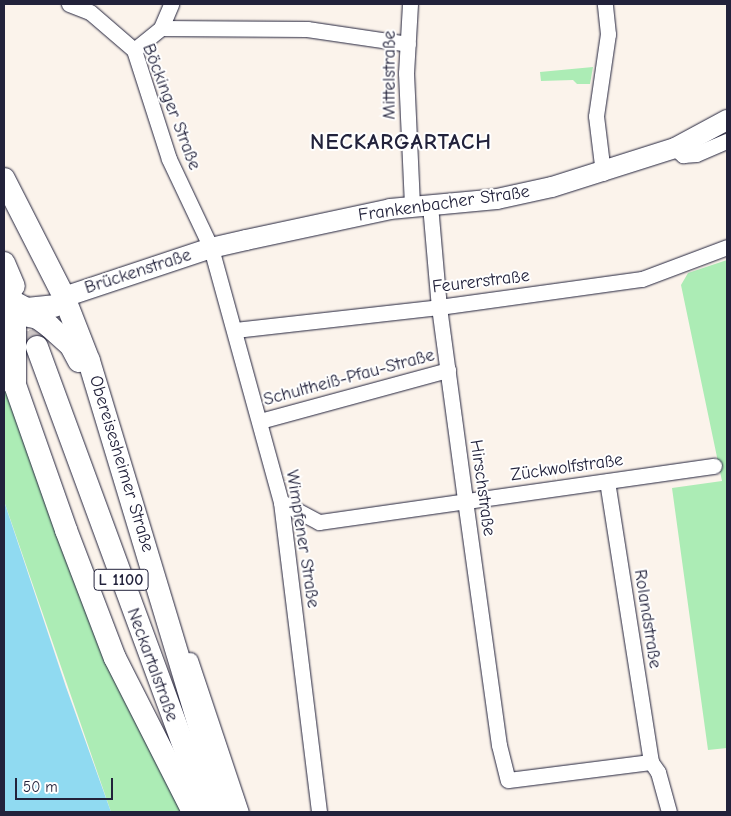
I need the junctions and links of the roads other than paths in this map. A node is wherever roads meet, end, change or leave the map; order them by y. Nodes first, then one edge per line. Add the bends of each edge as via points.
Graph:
1 (69, 4) edge
2 (171, 4) edge
3 (410, 4) edge
4 (605, 4) edge
5 (161, 28) junction
6 (408, 44) junction
7 (134, 50) junction
8 (727, 120) edge
9 (727, 141) edge
10 (675, 148) junction
11 (603, 173) junction
12 (4, 178) edge
13 (421, 205) junction
14 (727, 247) edge
15 (211, 248) junction
16 (4, 263) edge
17 (439, 307) junction
18 (24, 311) edge
19 (235, 330) junction
20 (37, 347) tunnel mouth
21 (448, 370) junction
22 (9, 378) edge
23 (260, 421) junction
24 (714, 466) dead end
25 (120, 473) junction
26 (607, 481) junction
27 (464, 500) junction
28 (281, 502) junction
29 (141, 536) junction
30 (651, 762) junction
31 (193, 812) edge
32 (208, 812) edge
33 (225, 812) edge
34 (241, 812) edge
35 (319, 812) edge
36 (669, 812) edge

1 - 7 street, Böckinger Straße via 90,12
2 - 5 street
3 - 6 street, Mittelstraße
4 - 11 street via 608,34 596,116
5 - 6 street via 307,29
5 - 7 street
6 - 13 street, Mittelstraße via 406,73
7 - 15 street, Böckinger Straße via 169,159
8 - 10 main road, Frankenbacher Straße
9 - 10 street via 696,154 683,155
10 - 11 main road, Frankenbacher Straße
11 - 13 main road, Frankenbacher Straße via 497,199
12 - 18 main road, Obereisesheimer Straße
13 - 15 main road, Frankenbacher Straße
13 - 17 street, Hirschstraße
14 - 17 street, Feurerstraße via 642,279
15 - 18 main road, Brückenstraße
15 - 19 street, Wimpfener Straße
16 - 18 main road
17 - 19 street, Feurerstraße
17 - 21 street, Hirschstraße
18 - 22 main road
18 - 25 main road via 71,346
18 - 25 main road, Obereisesheimer Straße via 89,362
19 - 23 street, Wimpfener Straße
20 - 32 main road, Neckartalstraße / L 1100
21 - 23 street, Schultheiß-Pfau-Straße
21 - 27 street, Hirschstraße
22 - 31 main road via 115,658
23 - 28 street, Wimpfener Straße
24 - 26 street, Zückwolfstraße
25 - 29 main road, Obereisesheimer Straße
26 - 27 street, Zückwolfstraße
26 - 30 street, Rolandstraße
27 - 28 street, Zückwolfstraße via 319,522
27 - 30 street, Hirschstraße via 504,775 511,781
28 - 35 street, Wimpfener Straße
29 - 33 main road
29 - 34 street, Obereisesheimer Straße via 180,630
30 - 36 street, Rolandstraße via 658,772

